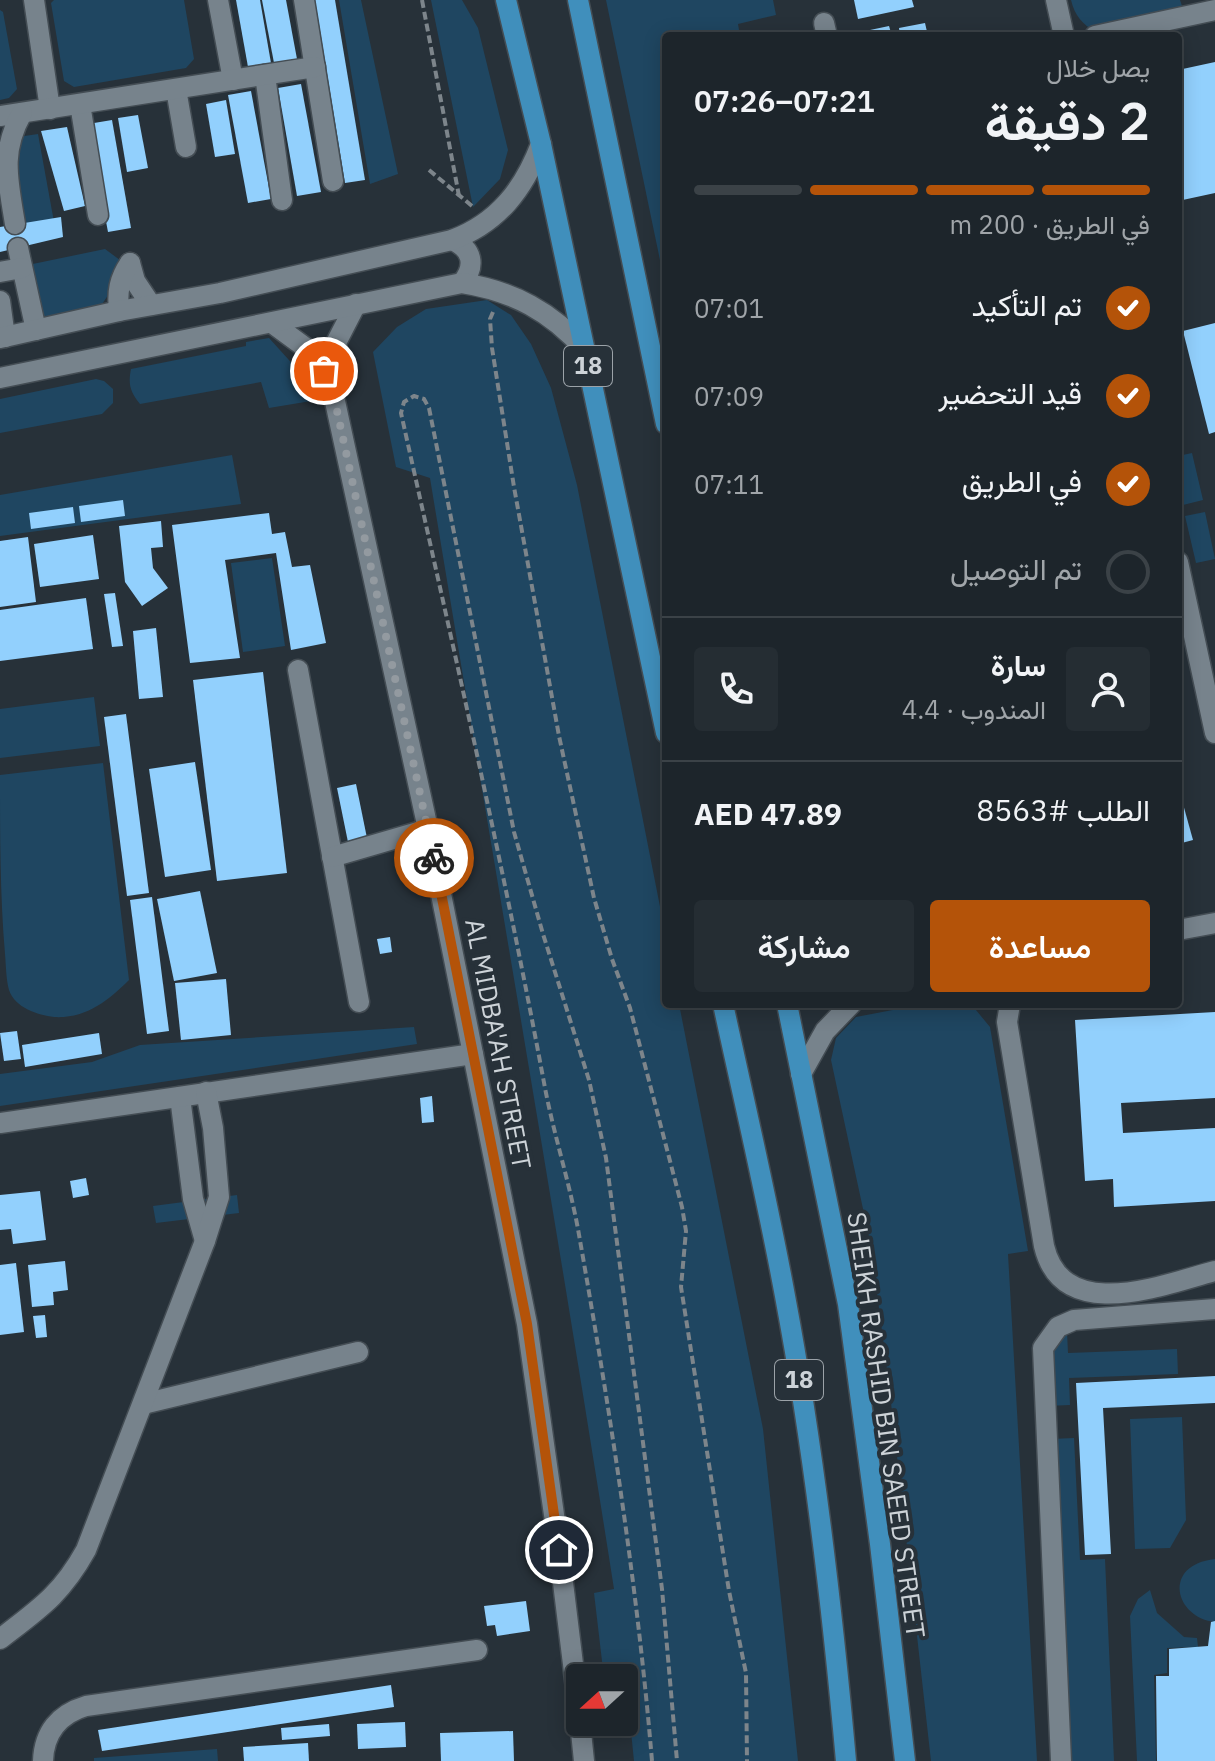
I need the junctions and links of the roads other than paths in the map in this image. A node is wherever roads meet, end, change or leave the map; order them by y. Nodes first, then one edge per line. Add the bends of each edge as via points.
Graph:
1 (34, 0) edge
2 (218, 0) edge
3 (304, 0) edge
4 (506, 0) edge
5 (578, 0) edge
6 (1056, 0) edge
7 (1215, 10) edge
8 (1063, 32) edge
9 (1113, 32) edge
10 (315, 67) junction
11 (265, 75) junction
12 (233, 80) junction
13 (176, 89) junction
14 (80, 104) junction
15 (50, 109) junction
16 (22, 113) junction
17 (0, 116) edge
18 (541, 144) junction
19 (186, 147) dead end
20 (333, 181) dead end
21 (5, 188) edge
22 (282, 200) dead end
23 (98, 215) dead end
24 (15, 224) dead end
25 (452, 240) junction
26 (0, 272) edge
27 (462, 283) junction
28 (0, 301) edge
29 (356, 304) junction
30 (151, 305) junction
31 (119, 311) junction
32 (272, 323) junction
33 (36, 330) junction
34 (3, 337) edge
35 (585, 350) junction
36 (0, 378) edge
37 (331, 383) junction
38 (662, 405) edge
39 (1182, 580) edge
40 (298, 670) dead end
41 (662, 714) edge
42 (1215, 733) edge
43 (428, 829) junction
44 (332, 857) junction
45 (1215, 923) edge
46 (1182, 929) edge
47 (359, 1002) dead end
48 (724, 1008) edge
49 (788, 1008) edge
50 (847, 1008) edge
51 (1005, 1010) edge
52 (473, 1054) junction
53 (801, 1074) junction
54 (206, 1092) junction
55 (180, 1097) junction
56 (0, 1123) edge
57 (205, 1241) junction
58 (1215, 1271) edge
59 (1215, 1309) edge
60 (358, 1352) dead end
61 (143, 1404) junction
62 (0, 1639) edge
63 (477, 1650) dead end
64 (573, 1664) edge
65 (581, 1736) edge
66 (43, 1761) edge
67 (584, 1761) edge
68 (846, 1761) edge
69 (905, 1761) edge
70 (1061, 1761) edge

1 - 15 street
2 - 12 street
3 - 10 street
4 - 18 main road, 18
5 - 38 main road, 18
6 - 8 street
7 - 9 street
10 - 11 street
10 - 20 street
11 - 12 street
11 - 22 street
12 - 13 street
13 - 14 street
13 - 19 street
14 - 15 street
14 - 23 street
15 - 16 street
16 - 17 street
16 - 21 street via 5,147
18 - 25 street via 508,203 473,232
18 - 35 main road, 18
21 - 24 street
25 - 27 street via 471,258
25 - 30 street
26 - 33 street via 20,258
27 - 29 street
27 - 35 street via 521,299 556,321
28 - 34 street
29 - 32 street
29 - 37 street, AL MIDBA'AH STREET via 337,341
30 - 31 street
30 - 31 street via 130,263 120,281
31 - 33 street
32 - 36 street
32 - 37 street, AL MIDBA'AH STREET via 306,348
33 - 34 street
35 - 41 main road, 18
37 - 43 street, AL MIDBA'AH STREET
39 - 42 street
40 - 44 street
43 - 44 street
43 - 52 street, AL MIDBA'AH STREET
44 - 47 street
45 - 46 street
48 - 68 main road, 18 via 805,1415
49 - 53 main road, SHEIKH RASHID BIN SAEED STREET / 18
50 - 53 street via 825,1031
51 - 58 street via 1052,1269 1079,1290 1101,1293
52 - 54 street
52 - 64 street, AL MIDBA'AH STREET via 527,1324
53 - 69 main road, SHEIKH RASHID BIN SAEED STREET / 18 via 848,1304
54 - 55 street
54 - 57 street via 219,1197
55 - 56 street
55 - 57 street via 193,1199
57 - 61 street
59 - 70 street via 1074,1320 1052,1333 1043,1348
60 - 61 street
61 - 62 street via 76,1569 48,1603
63 - 66 street via 86,1706 55,1724
65 - 67 street, AL MIDBA'AH STREET

